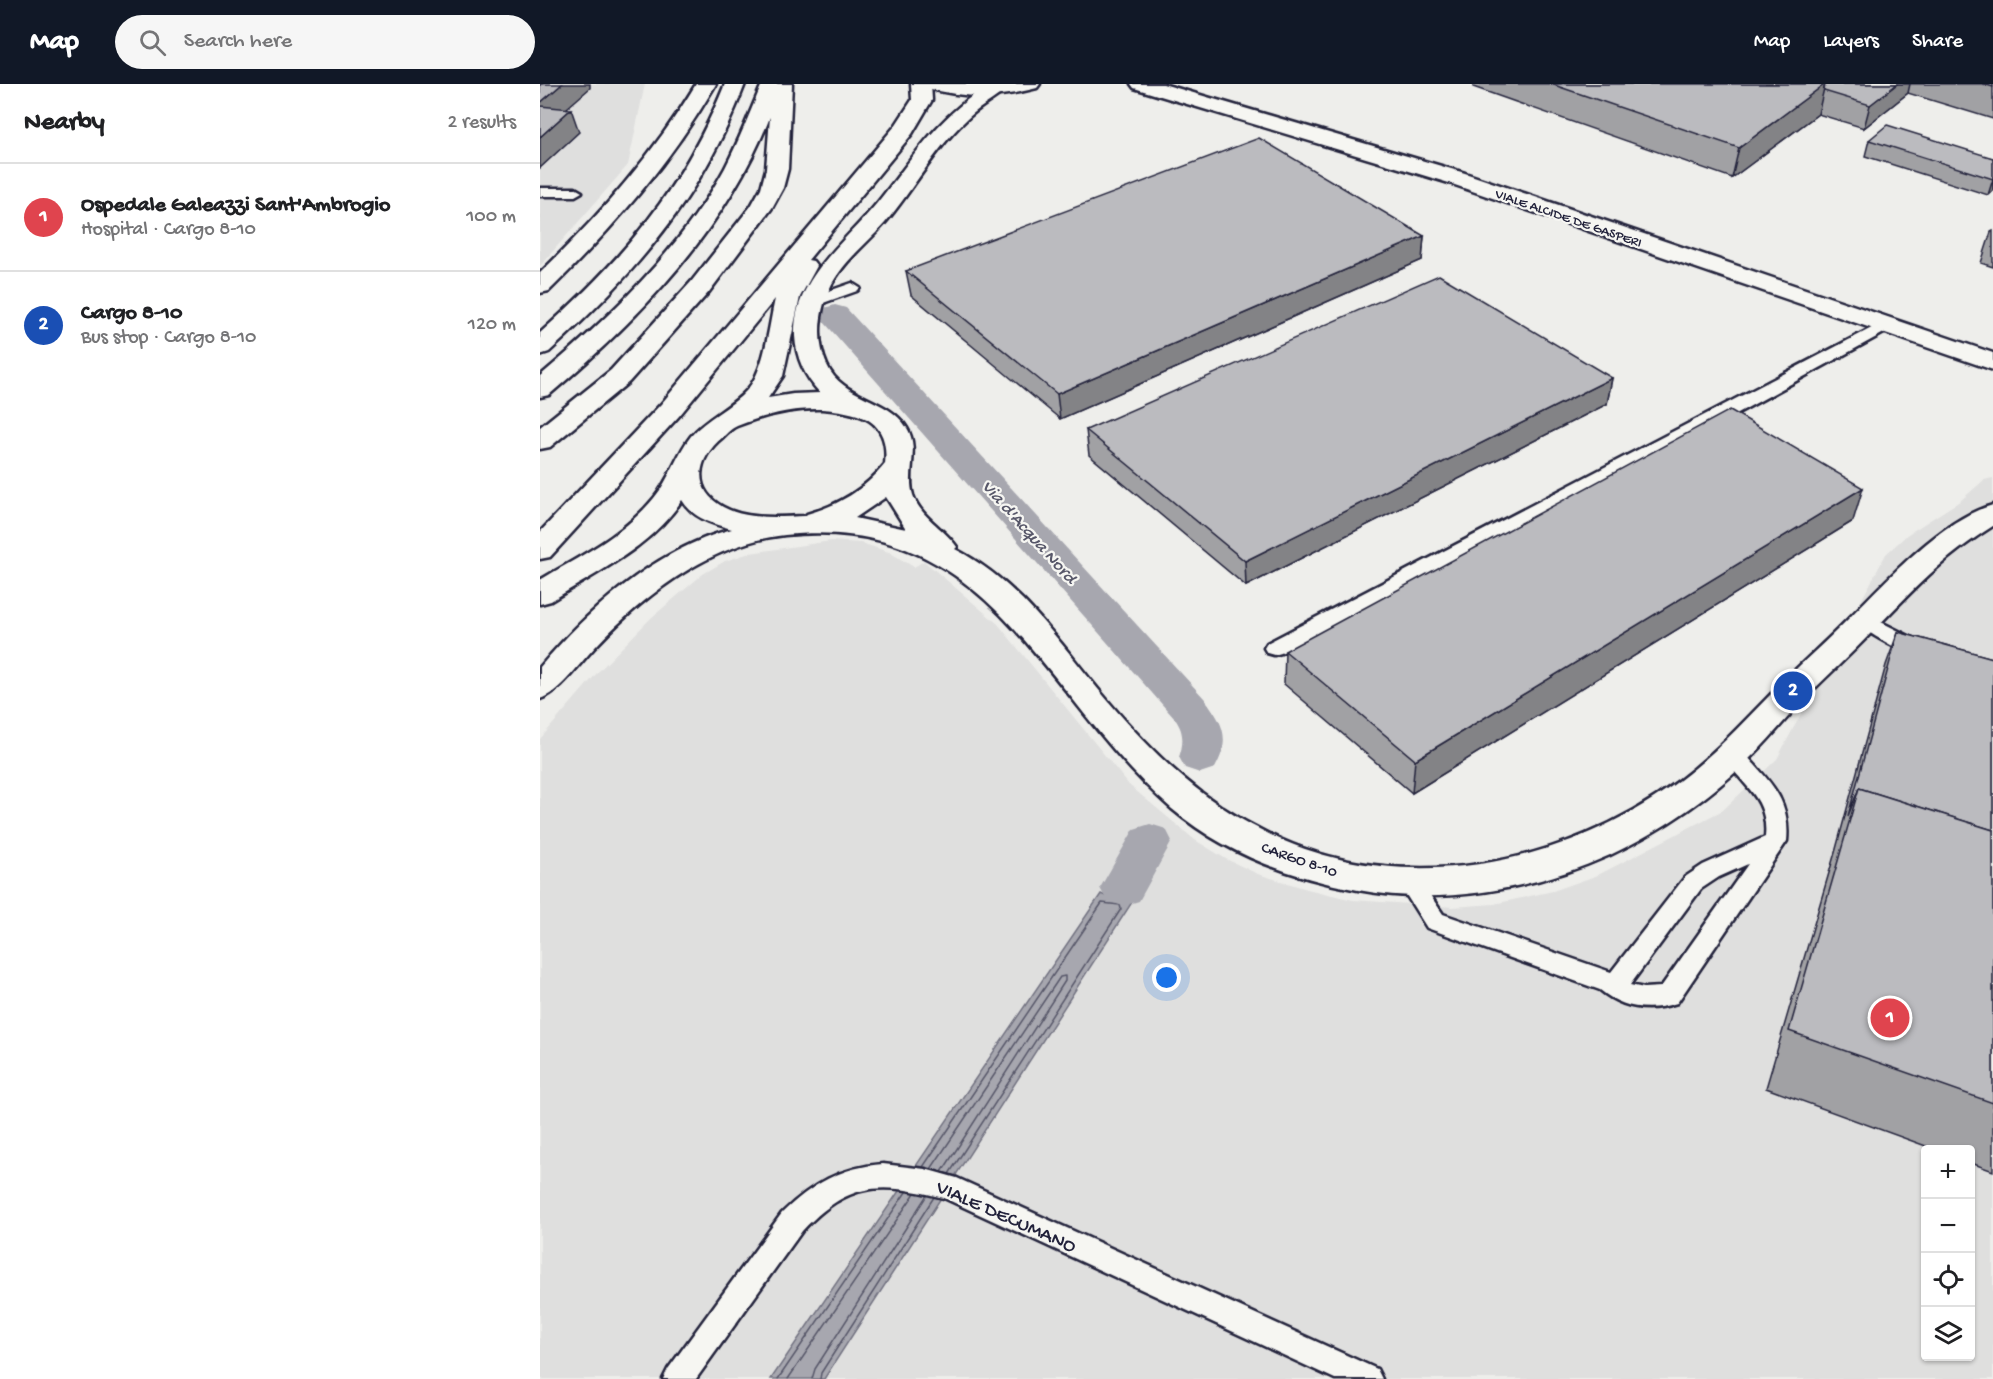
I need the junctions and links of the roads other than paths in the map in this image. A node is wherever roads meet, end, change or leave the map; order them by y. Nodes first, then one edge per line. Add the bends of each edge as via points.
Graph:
1 (706, 84) edge
2 (735, 84) edge
3 (772, 84) edge
4 (782, 84) edge
5 (921, 84) edge
6 (935, 84) edge
7 (1030, 84) edge
8 (1141, 84) edge
9 (992, 91) junction
10 (540, 192) edge
11 (575, 192) dead end
12 (829, 219) junction
13 (540, 286) edge
14 (852, 288) dead end
15 (812, 302) junction
16 (1887, 326) junction
17 (540, 347) edge
18 (1993, 362) edge
19 (540, 389) edge
20 (854, 404) junction
21 (726, 422) junction
22 (540, 441) edge
23 (688, 461) junction
24 (896, 468) junction
25 (1993, 514) edge
26 (789, 526) junction
27 (540, 550) edge
28 (954, 559) junction
29 (540, 594) edge
30 (1865, 621) junction
31 (1274, 648) dead end
32 (1941, 653) edge
33 (540, 688) edge
34 (1733, 754) junction
35 (1776, 841) junction
36 (1409, 882) junction
37 (1609, 983) junction
38 (678, 1379) edge
39 (1367, 1379) edge

1 - 13 main road via 675,132 605,221
2 - 17 main road via 706,153 668,213 603,288
3 - 19 main road via 729,180 686,242 609,327
4 - 22 main road via 777,169 761,208 700,287 620,376
5 - 12 main road via 922,100 904,129
6 - 9 main road
7 - 9 main road
8 - 16 main road, VIALE ALCIDE DE GASPERI via 1456,178
9 - 15 main road via 952,122 823,279
10 - 11 lane
12 - 21 main road via 825,240 788,297 770,376 749,404
12 - 27 main road via 670,410
14 - 15 lane
15 - 20 main road via 807,331 813,363 830,389
16 - 18 main road, VIALE ALCIDE DE GASPERI
16 - 31 lane
20 - 21 main road via 824,399 791,401 757,408
20 - 24 main road via 878,414 894,430 901,448
21 - 23 main road via 702,440
23 - 26 main road via 686,483 697,502 720,517 752,525
23 - 29 main road via 668,500 652,519 633,536
24 - 26 main road via 882,488 857,506 825,519
24 - 28 main road via 898,494 908,513
25 - 30 main road, CARGO 8-10 via 1955,536 1898,585
26 - 28 main road via 850,526 879,531
26 - 33 main road via 744,535 681,560 600,624
28 - 36 main road, CARGO 8-10 via 1016,607 1119,736 1191,806 1278,854 1328,871
30 - 32 lane via 1910,645
30 - 34 main road, CARGO 8-10
34 - 35 lane via 1770,798 1778,820
34 - 36 main road, CARGO 8-10 via 1643,823 1558,862 1499,877
35 - 37 lane via 1706,872 1628,970
35 - 37 lane via 1668,996 1647,1000 1621,994
36 - 37 lane via 1435,921
38 - 39 lane, VIALE DECUMANO via 807,1204 851,1180 880,1176 910,1176 948,1187

